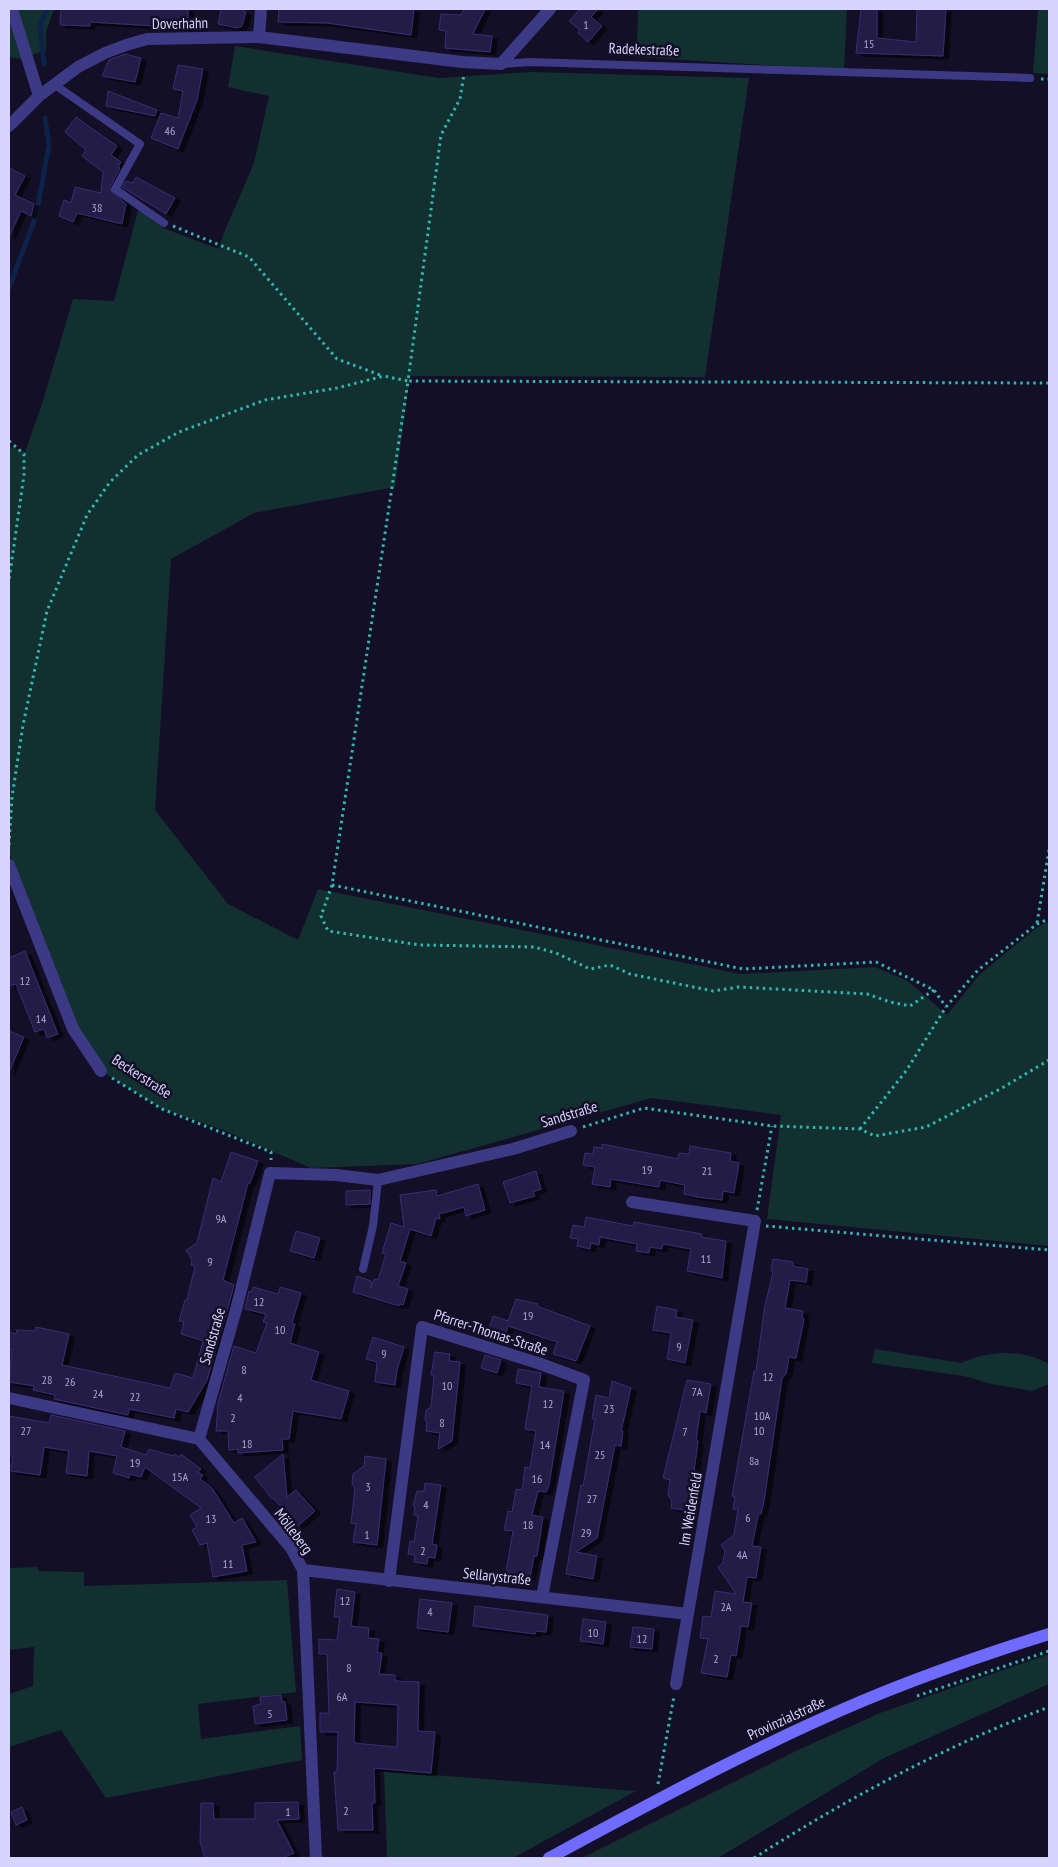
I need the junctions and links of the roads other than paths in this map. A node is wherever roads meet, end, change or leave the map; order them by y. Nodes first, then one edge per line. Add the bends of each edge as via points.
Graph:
1 (12, 9) edge
2 (261, 9) edge
3 (550, 9) edge
4 (259, 37) junction
5 (501, 64) junction
6 (1030, 78) dead end
7 (55, 85) junction
8 (39, 96) junction
9 (9, 126) edge
10 (164, 222) road end
11 (9, 866) edge
12 (102, 1072) road end
13 (571, 1131) road end
14 (378, 1180) junction
15 (632, 1202) dead end
16 (363, 1269) dead end
17 (9, 1398) edge
18 (199, 1439) junction
19 (303, 1570) junction
20 (389, 1581) junction
21 (542, 1597) junction
22 (688, 1614) junction
23 (1049, 1634) edge
24 (676, 1684) road end
25 (316, 1858) edge
26 (549, 1858) edge

1 - 8 street
2 - 4 street
3 - 5 street
4 - 5 street, Radekestraße
4 - 7 street, Doverhahn via 147,40 105,53
5 - 6 lane, Radekestraße via 540,62
7 - 8 street, Doverhahn
7 - 10 lane via 140,144 115,189
8 - 9 street, Doverhahn
11 - 12 street, Beckerstraße via 73,1029
13 - 14 street, Sandstraße via 513,1149
14 - 16 lane via 373,1226
14 - 18 street, Sandstraße via 270,1173
15 - 22 street, Im Weidenfeld via 754,1223
17 - 18 street
18 - 19 street, Mölleberg via 291,1548
19 - 20 street, Sellarystraße
19 - 25 street, Mölleberg
20 - 21 street, Sellarystraße
20 - 21 street, Pfarrer-Thomas-Straße via 422,1327 584,1380
21 - 22 street, Sellarystraße
22 - 24 street, Im Weidenfeld
23 - 26 main road, Provinzialstraße via 860,1702 770,1743

